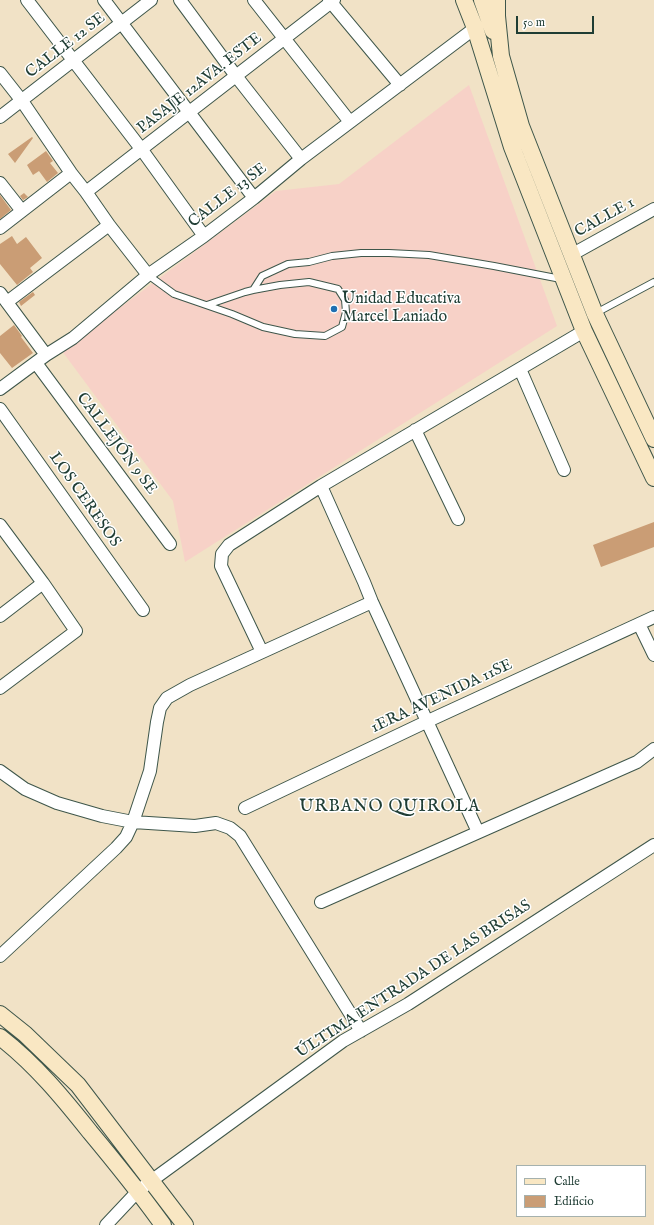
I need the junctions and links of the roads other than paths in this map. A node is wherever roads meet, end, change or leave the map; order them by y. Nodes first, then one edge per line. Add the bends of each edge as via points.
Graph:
1 (27, 0) edge
2 (104, 0) edge
3 (151, 0) edge
4 (180, 0) edge
5 (254, 0) edge
6 (464, 0) edge
7 (482, 0) edge
8 (497, 0) edge
9 (331, 1) edge
10 (121, 23) junction
11 (475, 28) junction
12 (285, 38) junction
13 (501, 56) junction
14 (74, 60) junction
15 (0, 73) edge
16 (236, 76) junction
17 (400, 85) junction
18 (22, 100) junction
19 (189, 112) junction
20 (0, 117) edge
21 (350, 122) junction
22 (142, 150) junction
23 (301, 159) junction
24 (71, 173) junction
25 (0, 183) edge
26 (86, 192) junction
27 (254, 198) junction
28 (654, 209) edge
29 (22, 211) junction
30 (108, 225) junction
31 (0, 228) edge
32 (204, 236) junction
33 (571, 255) junction
34 (148, 275) junction
35 (564, 280) junction
36 (654, 282) edge
37 (253, 290) junction
38 (4, 297) edge
39 (207, 305) junction
40 (595, 314) junction
41 (584, 331) junction
42 (46, 355) junction
43 (36, 363) junction
44 (520, 369) junction
45 (0, 389) edge
46 (0, 409) edge
47 (416, 430) junction
48 (654, 440) edge
49 (564, 470) dead end
50 (654, 478) edge
51 (320, 486) junction
52 (458, 519) dead end
53 (0, 526) edge
54 (4, 539) edge
55 (170, 544) dead end
56 (43, 583) junction
57 (372, 602) junction
58 (142, 610) dead end
59 (0, 616) edge
60 (654, 617) edge
61 (639, 624) junction
62 (262, 652) junction
63 (654, 655) edge
64 (0, 688) edge
65 (428, 721) junction
66 (654, 749) edge
67 (0, 771) edge
68 (245, 808) dead end
69 (133, 822) junction
70 (478, 832) junction
71 (654, 845) edge
72 (320, 902) dead end
73 (0, 956) edge
74 (0, 1014) edge
75 (361, 1031) junction
76 (0, 1037) edge
77 (151, 1181) junction
78 (138, 1191) junction
79 (106, 1225) edge
80 (163, 1225) edge
81 (185, 1225) edge

1 - 14 street
2 - 10 street
3 - 10 street, CALLE 12 SE
4 - 16 street
5 - 12 street
6 - 11 main road
7 - 13 main road
8 - 13 main road
9 - 12 street, PASAJE 12AVA. ESTE
9 - 17 street
10 - 14 street, CALLE 12 SE
10 - 19 street
11 - 17 street, CALLE 13 SE
11 - 35 main road via 512,147
12 - 16 street, PASAJE 12AVA. ESTE
12 - 21 street
13 - 33 main road via 521,126
14 - 18 street, CALLE 12 SE
14 - 22 street
15 - 18 street
16 - 19 street, PASAJE 12AVA. ESTE
16 - 23 street
17 - 21 street, CALLE 13 SE
18 - 20 street, CALLE 12 SE
18 - 24 street
19 - 22 street, PASAJE 12AVA. ESTE
19 - 27 street
21 - 23 street, CALLE 13 SE
22 - 26 street, PASAJE 12AVA. ESTE
22 - 32 street
23 - 27 street, CALLE 13 SE
24 - 26 street
24 - 29 street
25 - 29 street
26 - 30 street
27 - 32 street, CALLE 13 SE
28 - 33 street, CALLE 1
29 - 31 street
30 - 34 street
30 - 38 street
32 - 34 street, CALLE 13 SE
33 - 40 main road
34 - 39 lane via 174,294
34 - 42 street, CALLE 13 SE via 73,338
35 - 37 lane via 429,255 361,253 288,264 262,276
35 - 41 main road
36 - 40 lane
37 - 39 lane
37 - 39 lane via 309,282 338,289 345,300 346,312 342,327 325,336 296,334 263,327
38 - 42 street
40 - 48 main road
41 - 44 street
41 - 50 main road
42 - 43 street, CALLE 13 SE
43 - 45 street, CALLE 13 SE
43 - 55 street, CALLEJÓN 9 SE
44 - 47 street
44 - 49 street
46 - 58 street, LOS CERESOS
47 - 51 street
47 - 52 street
51 - 57 street
51 - 62 street via 229,545 222,554 221,566
53 - 54 street
54 - 56 street
56 - 59 street
56 - 64 street via 76,631
57 - 62 street
57 - 65 street
60 - 61 street, 1ERA AVENIDA 11SE
61 - 63 street
61 - 65 street, 1ERA AVENIDA 11SE
62 - 69 street via 167,698 160,708 150,771
65 - 68 street, 1ERA AVENIDA 11SE
65 - 70 street
66 - 70 street via 637,762
67 - 69 street via 25,789 57,803
69 - 73 street via 116,848
69 - 75 street via 195,826 216,823 230,828 240,836
70 - 72 street
71 - 75 street, ÚLTIMA ENTRADA DE LAS BRISAS via 408,1004
74 - 77 main road via 25,1034 78,1086
75 - 77 street, ÚLTIMA ENTRADA DE LAS BRISAS via 343,1041
76 - 78 main road via 61,1096
77 - 78 street, ÚLTIMA ENTRADA DE LAS BRISAS
77 - 81 main road
78 - 79 street, ÚLTIMA ENTRADA DE LAS BRISAS
78 - 80 main road

